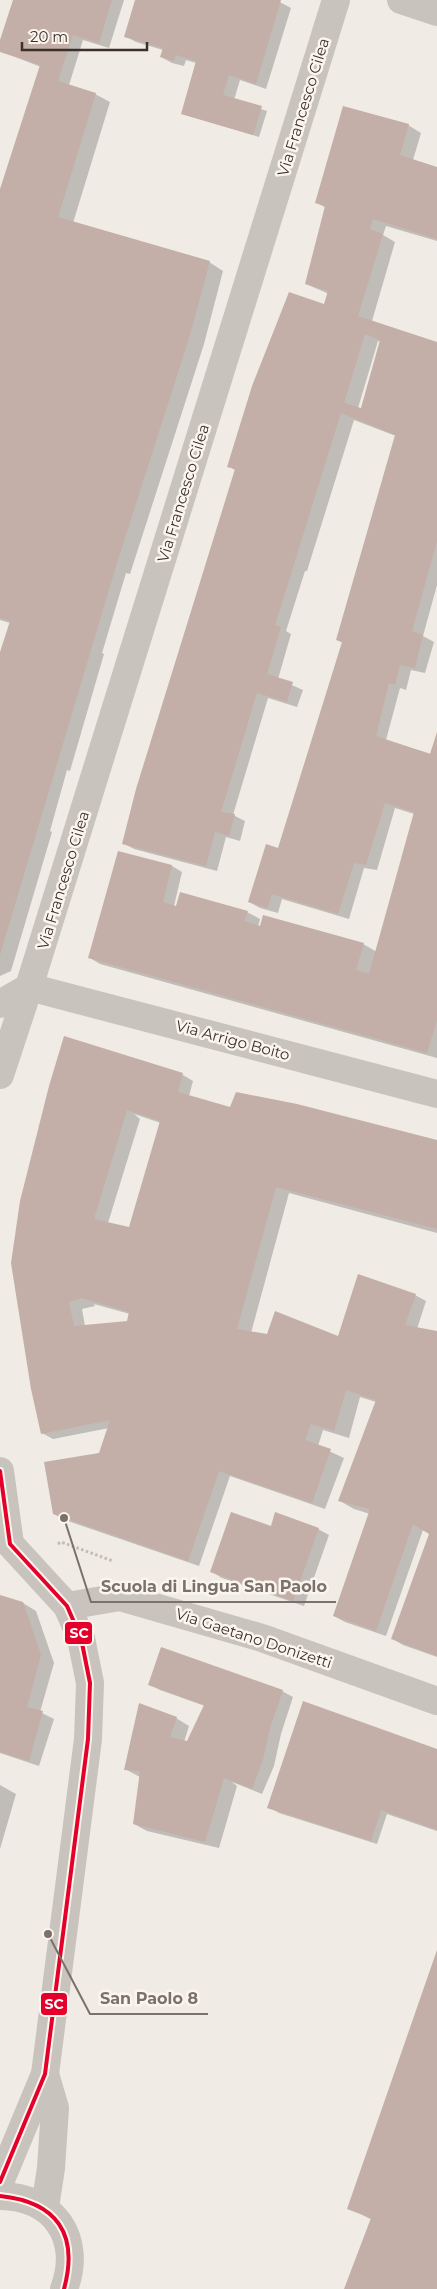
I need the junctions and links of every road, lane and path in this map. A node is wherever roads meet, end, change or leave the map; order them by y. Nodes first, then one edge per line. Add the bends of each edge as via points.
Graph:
1 (336, 0) edge
2 (401, 0) edge
3 (437, 12) edge
4 (29, 987) junction
5 (0, 1004) edge
6 (0, 1075) edge
7 (437, 1094) edge
8 (0, 1471) edge
9 (5, 1542) edge
10 (67, 1606) junction
11 (437, 1701) edge
12 (44, 2074) junction
13 (0, 2182) edge
14 (0, 2196) edge
15 (45, 2207) junction
16 (64, 2289) edge

1 - 4 street, Via Francesco Cilea
2 - 3 street
4 - 5 street
4 - 6 street, Via Francesco Cilea
4 - 7 street, Via Arrigo Boito
8 - 9 street
9 - 10 street
10 - 11 street, Via Gaetano Donizetti via 120,1597 262,1638
10 - 12 street via 82,1638 90,1683 88,1739
12 - 13 street
12 - 15 street via 55,2108
14 - 15 street via 18,2196
15 - 16 street via 60,2223 68,2242 71,2261

